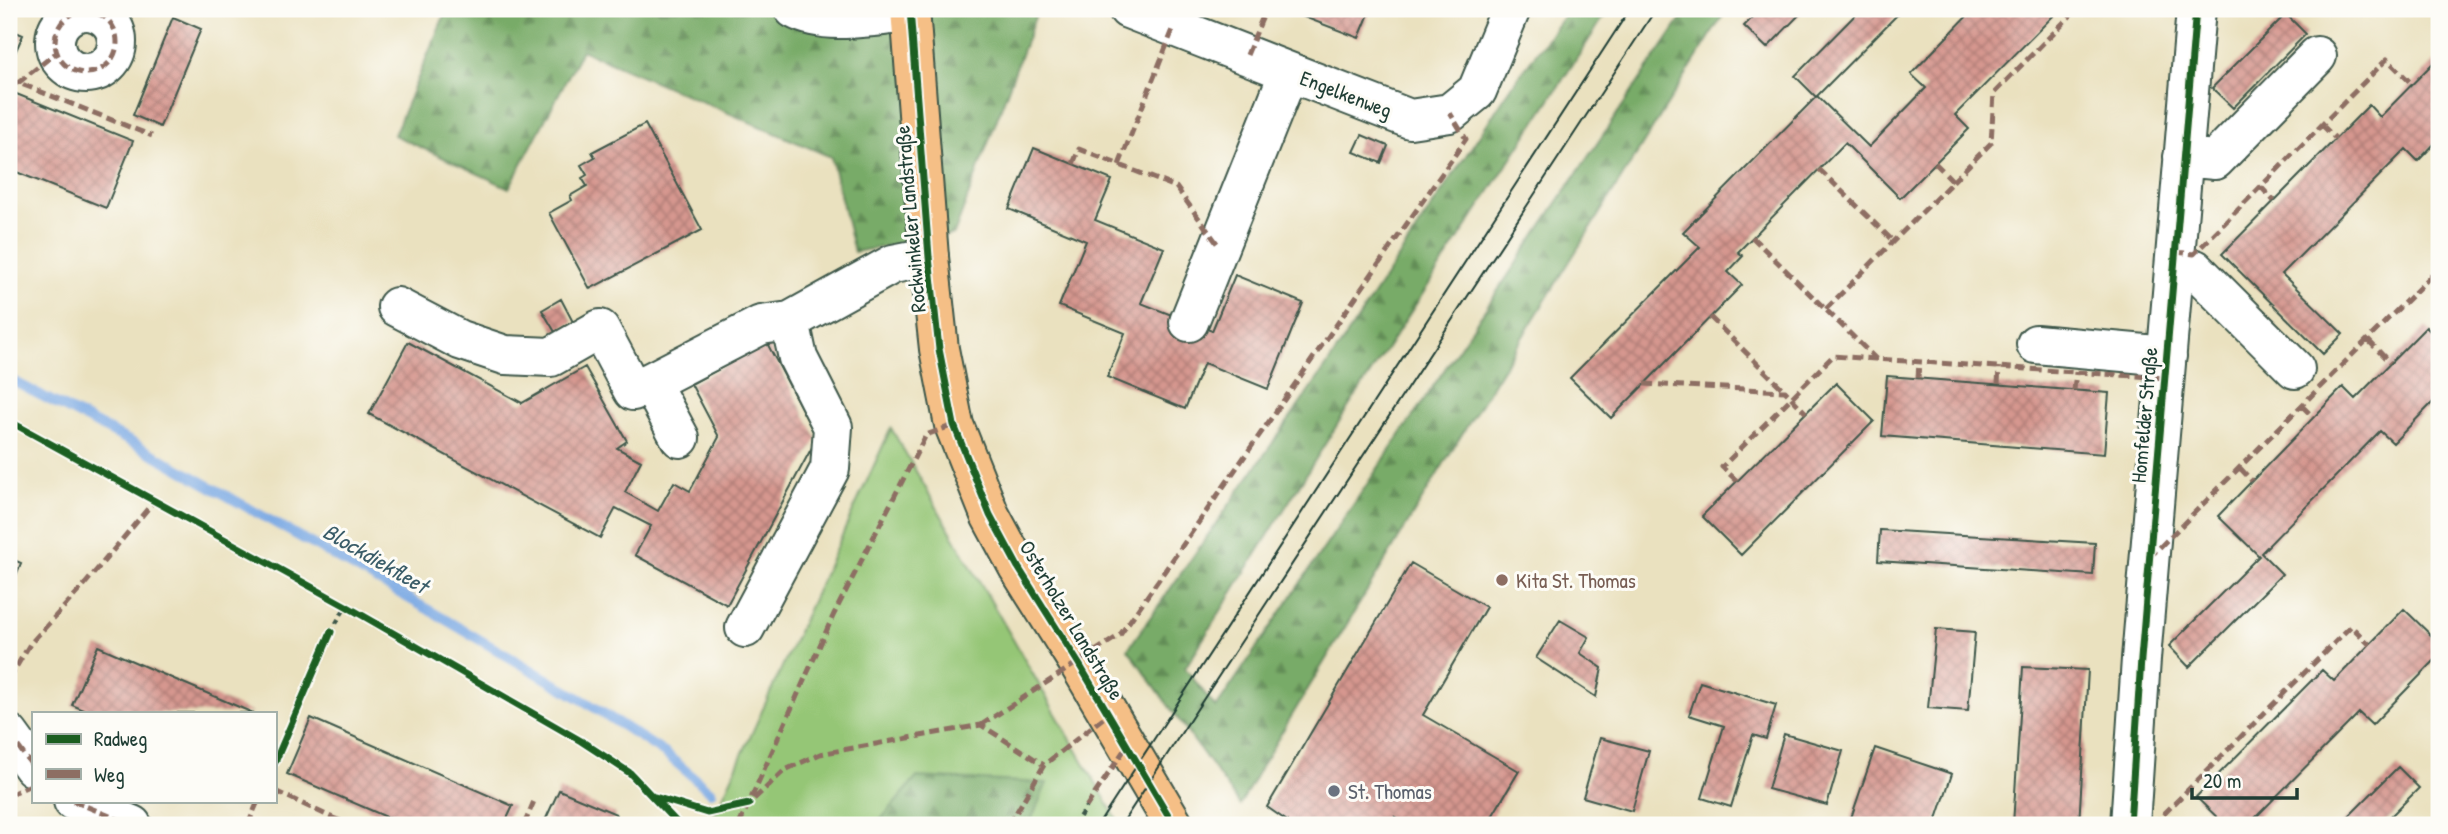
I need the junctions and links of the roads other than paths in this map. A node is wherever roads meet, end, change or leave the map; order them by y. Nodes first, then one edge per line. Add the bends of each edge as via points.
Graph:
1 (794, 9) edge
2 (1128, 9) edge
3 (1511, 9) edge
4 (2196, 9) edge
5 (911, 11) edge
6 (2317, 56) dead end
7 (1289, 72) junction
8 (2183, 157) junction
9 (929, 257) junction
10 (2174, 268) junction
11 (397, 307) dead end
12 (790, 321) junction
13 (1189, 322) dead end
14 (2036, 344) dead end
15 (2167, 356) junction
16 (2295, 369) dead end
17 (650, 382) junction
18 (954, 425) joint
19 (680, 438) dead end
20 (745, 628) dead end
21 (9, 734) edge
22 (32, 766) edge
23 (75, 802) edge
24 (132, 825) edge
25 (1174, 825) edge
26 (2130, 825) edge

1 - 5 street via 830,19
2 - 7 street, Engelkenweg
3 - 7 street, Engelkenweg via 1477,92 1450,113 1410,119
4 - 8 street, Homfelder Straße
5 - 9 main road, Rockwinkeler Landstraße
6 - 8 street via 2215,160
7 - 13 street
8 - 10 street, Homfelder Straße
9 - 12 street via 893,264
9 - 18 main road, Rockwinkeler Landstraße via 939,349
10 - 15 street, Homfelder Straße
10 - 16 street via 2195,269
11 - 17 street via 460,340 505,355 551,357 600,330 633,391
12 - 17 street via 761,325
12 - 20 street via 798,358 833,427 830,469
14 - 15 street
15 - 26 street, Homfelder Straße
17 - 19 street
18 - 25 main road, Osterholzer Landstraße via 1007,547
21 - 22 street
23 - 24 street

